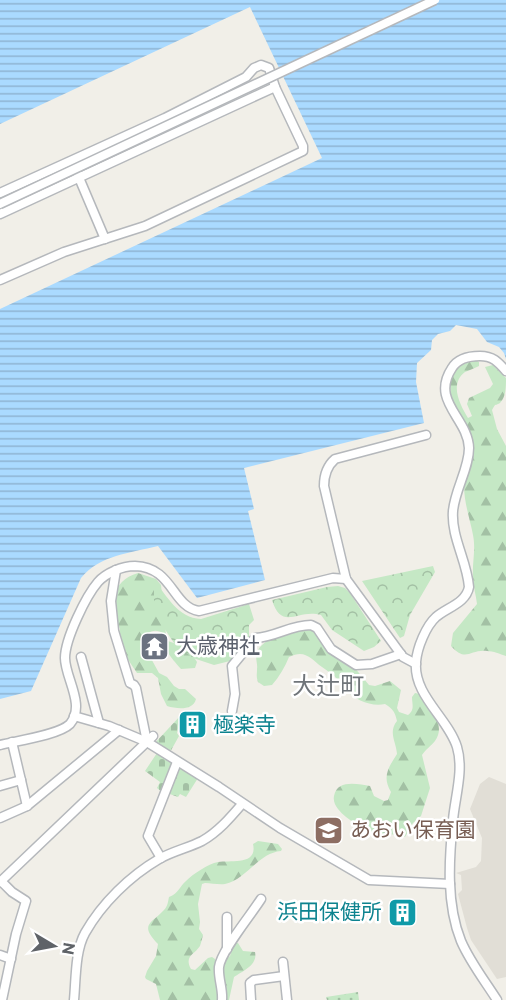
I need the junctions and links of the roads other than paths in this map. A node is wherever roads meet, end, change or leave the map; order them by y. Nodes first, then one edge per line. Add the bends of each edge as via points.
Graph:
1 (435, 0) edge
2 (275, 87) junction
3 (72, 160) junction
4 (79, 178) junction
5 (0, 193) edge
6 (0, 204) edge
7 (0, 214) edge
8 (105, 239) junction
9 (0, 280) edge
10 (506, 371) edge
11 (426, 435) dead end
12 (116, 570) junction
13 (346, 579) junction
14 (401, 654) junction
15 (81, 657) dead end
16 (416, 664) junction
17 (232, 711) dead end
18 (74, 716) junction
19 (99, 723) junction
20 (118, 730) junction
21 (150, 739) junction
22 (12, 742) junction
23 (0, 745) edge
24 (177, 762) junction
25 (21, 780) junction
26 (0, 786) edge
27 (242, 804) junction
28 (27, 806) junction
29 (0, 818) edge
30 (161, 858) junction
31 (0, 882) edge
32 (450, 884) junction
33 (261, 899) dead end
34 (227, 917) dead end
35 (227, 950) junction
36 (0, 955) edge
37 (10, 959) junction
38 (283, 962) dead end
39 (284, 976) junction
40 (2, 1000) edge
41 (74, 1000) edge
42 (222, 1000) edge
43 (251, 1000) edge
44 (287, 1000) edge
45 (497, 1000) edge

1 - 6 street, bridge
2 - 3 street via 268,68 261,65 246,77 165,118
2 - 4 street
2 - 8 street via 303,151 155,222
3 - 4 street
3 - 5 street
4 - 7 street
4 - 8 street
8 - 9 street
10 - 16 street via 495,359 474,356 456,362 449,373 447,402 468,445 453,512 469,587 462,600 429,626
11 - 13 street via 335,459 326,471 324,486
12 - 13 street via 133,566 152,569 183,603 199,611 333,578
12 - 18 street via 98,582 66,648
12 - 21 street via 111,601 114,631
13 - 14 street
14 - 16 street
14 - 17 street via 356,665 331,649 311,624 255,638 232,666
15 - 19 street
16 - 32 street via 427,696 457,747 460,764
18 - 19 street
18 - 22 street via 62,730
19 - 20 street
20 - 21 street
20 - 28 street
21 - 24 street
21 - 31 street
22 - 23 street
22 - 25 street
24 - 27 street
24 - 30 street via 148,836
25 - 26 street
25 - 28 street
27 - 30 street via 208,837
27 - 32 street via 369,880
28 - 29 street
30 - 41 street via 121,888 85,934
31 - 37 street via 26,901
32 - 45 street via 452,910 462,943
33 - 35 street
34 - 35 street
35 - 42 street via 218,971
36 - 37 street
37 - 40 street
38 - 39 street
39 - 43 street via 254,980 250,984
39 - 44 street

